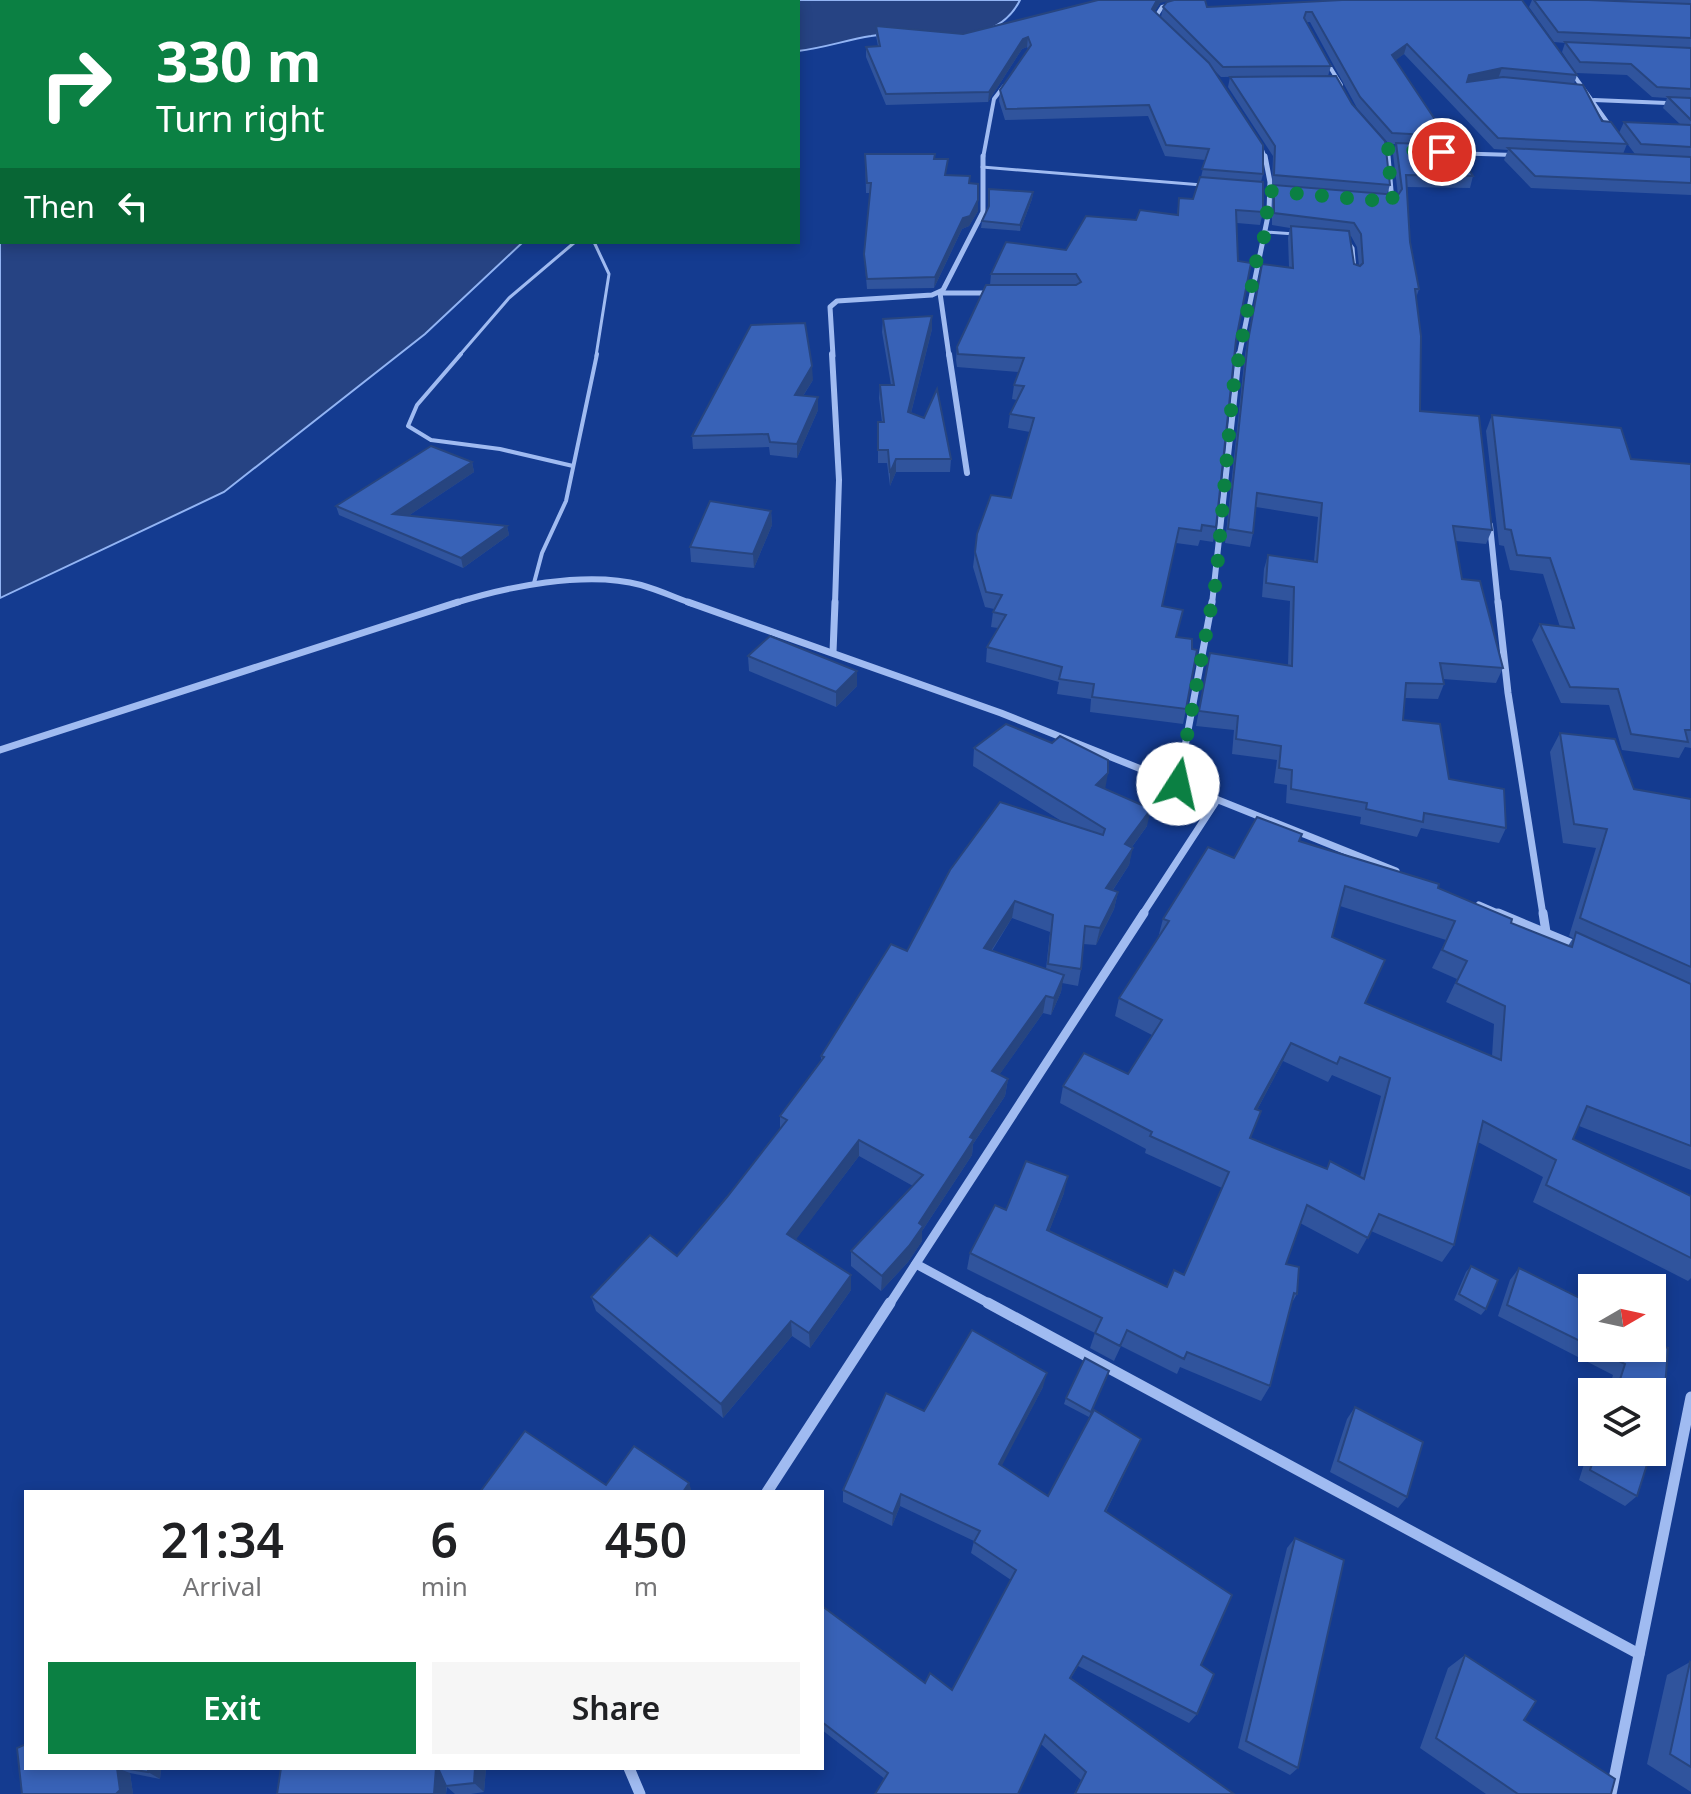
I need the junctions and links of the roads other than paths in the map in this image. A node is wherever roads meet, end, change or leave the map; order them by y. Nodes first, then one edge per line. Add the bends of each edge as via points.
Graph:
1 (1193, 0) edge
2 (1161, 23) edge
3 (1318, 47) edge
4 (1570, 70) edge
5 (1009, 80) edge
6 (1324, 81) edge
7 (1338, 81) junction
8 (1575, 90) edge
9 (1344, 91) edge
10 (1589, 92) junction
11 (1594, 100) junction
12 (1691, 104) edge
13 (1251, 131) edge
14 (1618, 136) edge
15 (1387, 148) edge
16 (1442, 152) edge
17 (1522, 156) edge
18 (982, 167) junction
19 (1208, 185) edge
20 (1268, 191) junction
21 (1283, 192) edge
22 (1377, 200) edge
23 (1266, 232) junction
24 (1297, 234) edge
25 (1343, 237) edge
26 (573, 244) edge
27 (595, 244) edge
28 (1355, 275) edge
29 (940, 293) junction
30 (999, 293) edge
31 (573, 466) junction
32 (967, 473) dead end
33 (1490, 522) edge
34 (534, 583) junction
35 (833, 652) junction
36 (0, 750) edge
37 (1178, 784) junction
38 (1217, 800) junction
39 (1413, 878) edge
40 (1472, 902) edge
41 (1546, 932) junction
42 (1585, 950) edge
43 (916, 1264) junction
44 (1691, 1397) edge
45 (768, 1490) edge
46 (1639, 1654) junction
47 (630, 1770) edge
48 (640, 1794) edge
49 (1611, 1794) edge

1 - 2 street via 1162,7 1155,18
3 - 7 street
4 - 10 street
5 - 18 street via 994,99
6 - 7 street
7 - 9 street
8 - 10 lane
10 - 11 street
11 - 12 street
11 - 14 street
13 - 20 street via 1268,159
15 - 22 street via 1393,202
16 - 17 street
18 - 19 lane
18 - 29 street via 983,212
20 - 21 street
20 - 23 street
23 - 24 lane
23 - 37 street via 1233,389 1216,581
25 - 28 lane via 1352,244
26 - 31 lane via 509,298 417,405 408,426 431,440
27 - 31 lane via 609,274
29 - 30 street
29 - 32 street
29 - 35 street via 845,300 830,307 839,480
31 - 34 lane via 566,501
33 - 41 street via 1508,693
34 - 35 street via 638,584
34 - 36 street via 494,590
35 - 37 street
37 - 38 street
38 - 39 street
38 - 43 street
40 - 41 street
41 - 42 street
43 - 45 street
43 - 46 street
44 - 46 street
46 - 49 street
47 - 48 street

